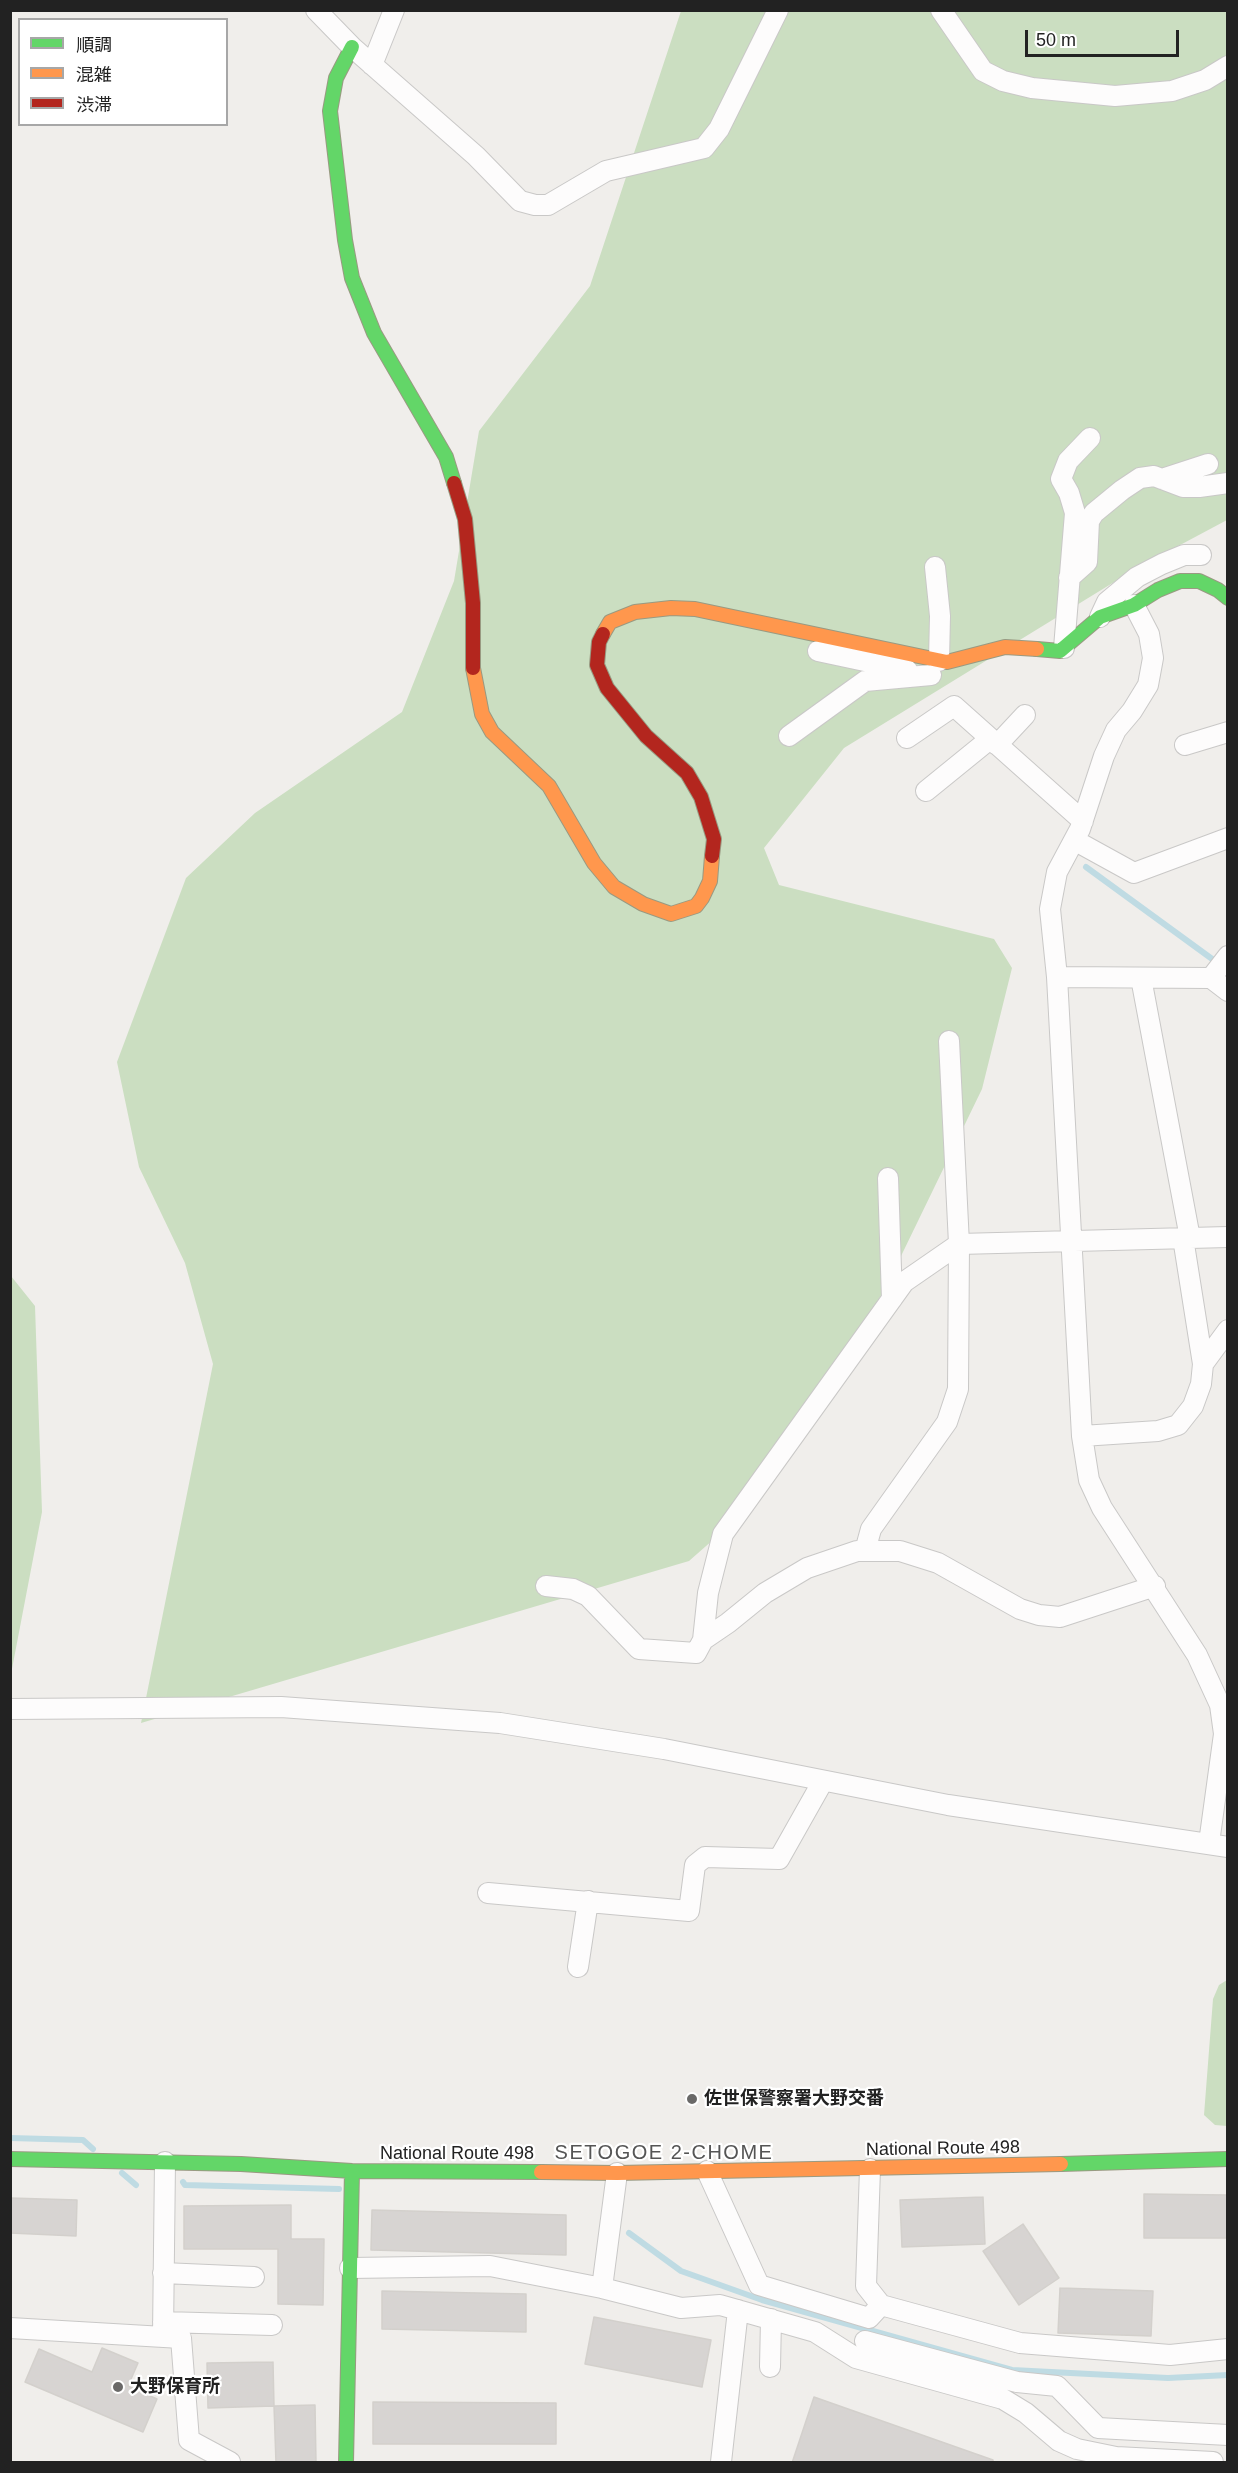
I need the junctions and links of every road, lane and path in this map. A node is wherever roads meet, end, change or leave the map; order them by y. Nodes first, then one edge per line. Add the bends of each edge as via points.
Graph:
1 (316, 10) edge
2 (394, 10) edge
3 (778, 10) edge
4 (941, 10) edge
5 (352, 47) junction
6 (372, 65) junction
7 (1227, 66) edge
8 (1090, 438) dead end
9 (1208, 464) dead end
10 (1162, 479) junction
11 (1227, 483) edge
12 (1201, 555) dead end
13 (936, 567) dead end
14 (1069, 578) junction
15 (1227, 598) edge
16 (1134, 605) junction
17 (1100, 617) junction
18 (1064, 648) junction
19 (818, 651) dead end
20 (939, 666) junction
21 (1025, 716) dead end
22 (1227, 732) edge
23 (789, 736) dead end
24 (907, 738) dead end
25 (994, 742) junction
26 (1185, 745) dead end
27 (926, 791) dead end
28 (1083, 821) junction
29 (1227, 838) edge
30 (1074, 840) junction
31 (1227, 956) edge
32 (1057, 977) junction
33 (1211, 977) junction
34 (1141, 978) junction
35 (1227, 992) edge
36 (949, 1041) dead end
37 (888, 1178) dead end
38 (1227, 1237) edge
39 (1187, 1238) junction
40 (1071, 1240) junction
41 (959, 1244) junction
42 (892, 1299) junction
43 (1227, 1329) edge
44 (1203, 1364) junction
45 (1082, 1436) junction
46 (865, 1551) junction
47 (546, 1586) dead end
48 (1155, 1586) junction
49 (703, 1640) junction
50 (10, 1708) edge
51 (823, 1780) junction
52 (1218, 1845) edge
53 (489, 1893) dead end
54 (588, 1901) junction
55 (579, 1967) dead end
56 (10, 2159) edge
57 (1227, 2159) edge
58 (165, 2162) junction
59 (870, 2169) junction
60 (352, 2171) junction
61 (707, 2171) junction
62 (617, 2173) junction
63 (350, 2268) junction
64 (163, 2273) junction
65 (254, 2277) dead end
66 (602, 2288) junction
67 (738, 2310) junction
68 (875, 2311) junction
69 (771, 2319) junction
70 (272, 2325) dead end
71 (10, 2328) edge
72 (163, 2328) junction
73 (1227, 2349) edge
74 (864, 2350) junction
75 (770, 2367) dead end
76 (1227, 2435) edge
77 (1206, 2462) edge
78 (230, 2463) edge
79 (346, 2463) edge
80 (721, 2463) edge
81 (1213, 2463) edge

1 - 5 street
2 - 6 street
3 - 6 street via 719,129 704,148 606,171 548,205 520,201 476,156
4 - 7 street via 983,71 1032,88 1115,96 1172,91 1205,80
5 - 6 street
5 - 20 main road via 336,78 330,111 352,278 374,333 446,457 465,519 473,603 472,662 482,714 492,732 549,786 594,863 614,887 670,914 696,906 710,881 714,839 701,797 687,773 646,736 607,688 597,665 599,642 610,622 635,612 695,609
8 - 14 street via 1068,460 1061,479 1075,513
9 - 10 street
10 - 11 street via 1183,487
10 - 14 street via 1140,478 1094,513 1089,521 1087,562
12 - 17 street via 1184,555 1137,578 1107,602
13 - 20 street
14 - 18 street
15 - 16 main road via 1199,581 1180,581
16 - 17 main road
16 - 28 street via 1149,634 1154,658 1148,685 1116,730
17 - 18 main road
18 - 20 main road via 1060,651 1005,647
19 - 20 street via 867,663
20 - 23 street via 865,681
21 - 25 street
22 - 26 street
24 - 25 street via 954,706
25 - 27 street
25 - 28 street
28 - 30 street
29 - 30 street via 1134,873
30 - 32 street via 1057,872 1050,909
31 - 33 street
32 - 34 street
32 - 40 street
33 - 34 street
33 - 35 street
34 - 39 street
36 - 41 street
37 - 42 street
38 - 39 street
39 - 40 street
39 - 44 street
40 - 41 street
40 - 45 street
41 - 42 street via 904,1282
41 - 46 street via 958,1389 947,1422 871,1529
42 - 49 street via 723,1534 708,1593
43 - 44 street
44 - 45 street via 1193,1406 1178,1425 1158,1431
45 - 48 street via 1089,1480 1102,1508
46 - 48 street via 900,1551 938,1563 1020,1609 1039,1615 1060,1617
46 - 49 street via 807,1568 765,1593
47 - 49 street via 573,1589 588,1596 639,1649 696,1653
48 - 52 street via 1197,1655 1220,1705 1224,1734
50 - 51 street via 281,1707 451,1718 664,1749
51 - 52 street via 948,1805
51 - 54 street via 779,1860 705,1857 696,1865 689,1911
53 - 54 street
54 - 55 street
56 - 58 main road, National Route 498
57 - 59 main road, National Route 498
58 - 60 main road, National Route 498
58 - 64 street
59 - 61 main road, National Route 498
59 - 68 street via 866,2286
60 - 62 main road, National Route 498
60 - 63 main road
61 - 62 main road, National Route 498
61 - 68 street via 759,2285
62 - 66 street
63 - 66 street via 490,2266
63 - 79 main road
64 - 65 street
64 - 72 street
66 - 67 street via 681,2308 720,2305
67 - 69 street
67 - 80 street
68 - 73 street via 1020,2343 1170,2355
68 - 74 street
69 - 74 street
69 - 75 street
70 - 72 street
71 - 72 street
72 - 78 street via 181,2338 189,2440
74 - 76 street via 1017,2382 1057,2386 1098,2428
74 - 77 street via 1003,2399 1059,2441 1077,2449 1116,2457
77 - 81 street

